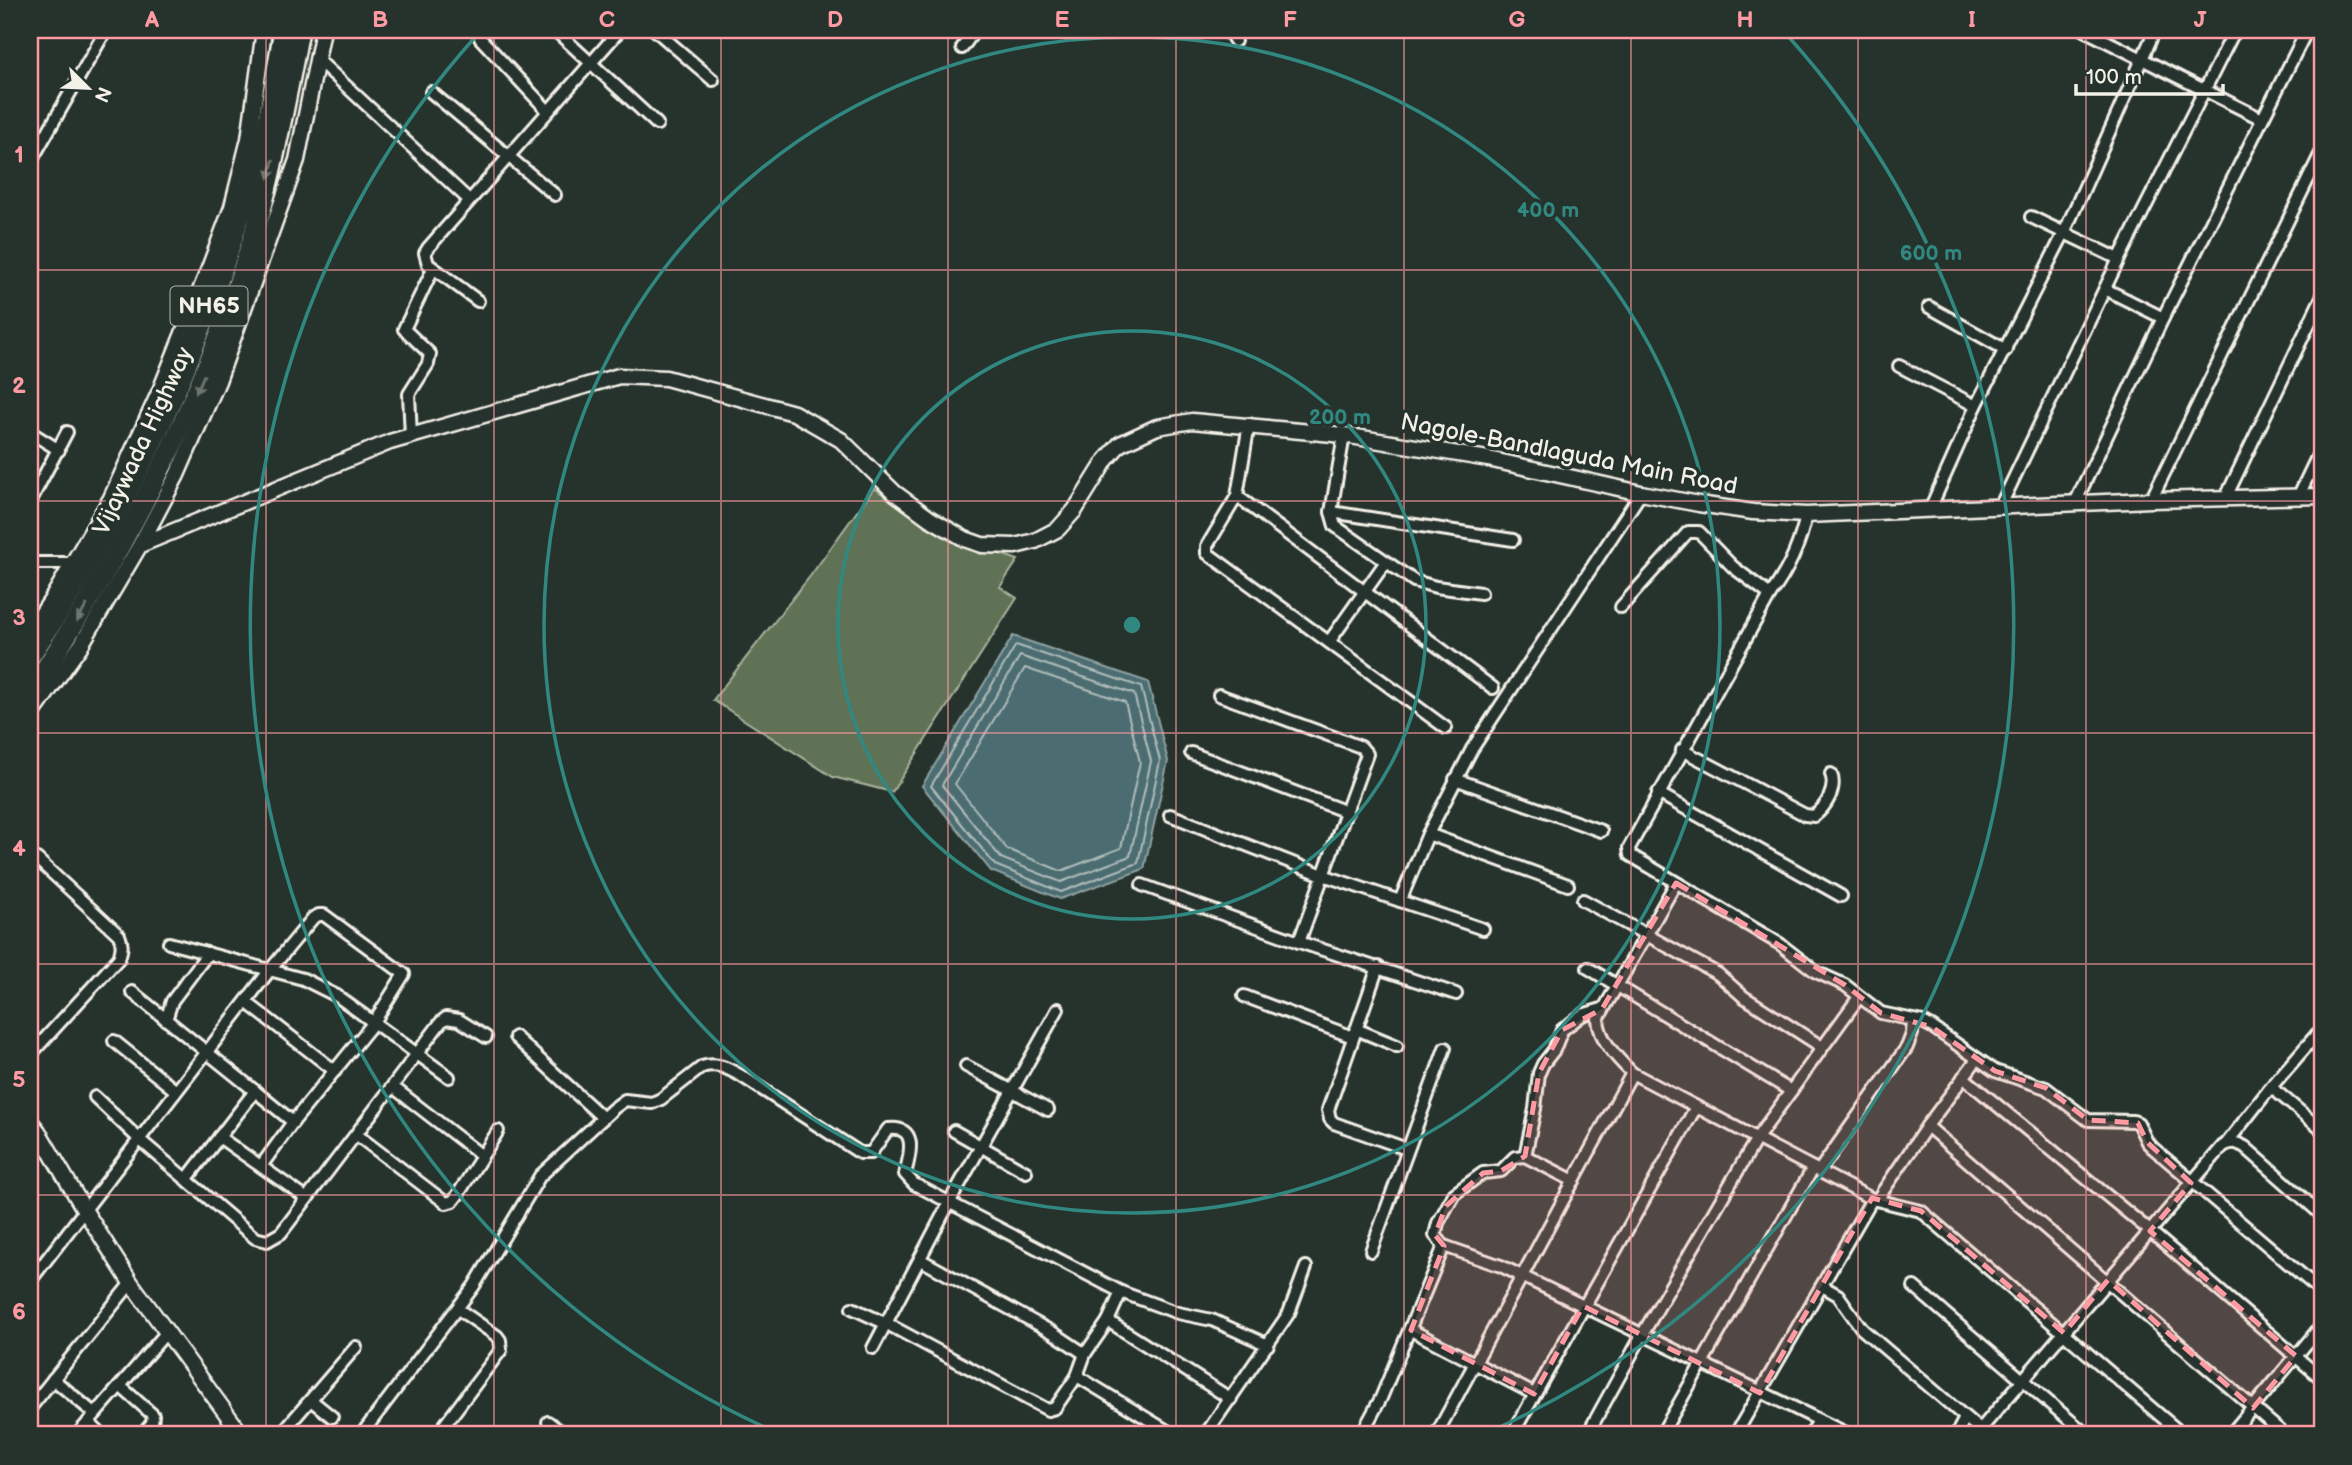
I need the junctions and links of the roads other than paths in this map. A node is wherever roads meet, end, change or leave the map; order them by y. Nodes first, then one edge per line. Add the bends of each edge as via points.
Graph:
1 (106, 30) edge
2 (264, 30) edge
3 (284, 30) edge
4 (299, 30) edge
5 (323, 30) edge
6 (555, 30) edge
7 (620, 30) edge
8 (655, 30) edge
9 (975, 30) edge
10 (1228, 30) edge
11 (2084, 30) edge
12 (2155, 30) edge
13 (2235, 30) edge
14 (2307, 30) edge
15 (480, 38) dead end
16 (1234, 41) dead end
17 (962, 48) dead end
18 (2141, 59) junction
19 (318, 60) junction
20 (591, 62) junction
21 (713, 80) dead end
22 (2206, 90) junction
23 (431, 92) dead end
24 (548, 111) junction
25 (2262, 119) junction
26 (657, 124) dead end
27 (2322, 151) edge
28 (509, 157) junction
29 (30, 163) edge
30 (555, 195) dead end
31 (469, 200) junction
32 (2031, 217) dead end
33 (2064, 233) junction
34 (2119, 259) junction
35 (433, 269) junction
36 (2105, 289) junction
37 (2322, 297) edge
38 (478, 301) dead end
39 (1929, 307) dead end
40 (2163, 318) junction
41 (2006, 350) junction
42 (1899, 366) dead end
43 (1976, 407) junction
44 (1249, 424) junction
45 (30, 432) edge
46 (67, 432) dead end
47 (1344, 435) junction
48 (411, 436) junction
49 (2322, 447) edge
50 (59, 450) junction
51 (1641, 494) junction
52 (1237, 496) junction
53 (2298, 496) junction
54 (2322, 496) edge
55 (2225, 499) junction
56 (2151, 500) junction
57 (30, 502) edge
58 (2075, 503) junction
59 (2001, 505) junction
60 (1930, 509) junction
61 (1331, 512) junction
62 (1806, 515) junction
63 (1513, 540) dead end
64 (140, 545) junction
65 (30, 563) edge
66 (73, 563) junction
67 (1385, 563) junction
68 (1366, 592) junction
69 (1481, 593) dead end
70 (1770, 595) junction
71 (1621, 607) dead end
72 (30, 631) edge
73 (1329, 642) junction
74 (30, 656) edge
75 (1493, 688) dead end
76 (30, 692) edge
77 (1219, 695) dead end
78 (30, 717) edge
79 (1446, 728) dead end
80 (1682, 750) junction
81 (1191, 753) dead end
82 (1831, 774) dead end
83 (1455, 779) junction
84 (1658, 793) junction
85 (1347, 812) junction
86 (1170, 815) dead end
87 (1601, 831) dead end
88 (1428, 834) junction
89 (37, 859) dead end
90 (1323, 875) junction
91 (1675, 883) junction
92 (1142, 885) dead end
93 (1568, 885) dead end
94 (1840, 897) dead end
95 (1583, 900) dead end
96 (1401, 901) junction
97 (1483, 929) dead end
98 (1647, 935) junction
99 (1298, 942) junction
100 (169, 943) dead end
101 (208, 953) junction
102 (1378, 967) junction
103 (1588, 968) dead end
104 (270, 970) junction
105 (1619, 985) junction
106 (132, 992) dead end
107 (1457, 993) dead end
108 (1244, 996) dead end
109 (1859, 997) junction
110 (246, 1002) junction
111 (1058, 1009) dead end
112 (1602, 1009) junction
113 (166, 1020) junction
114 (1913, 1020) junction
115 (374, 1022) junction
116 (1355, 1033) junction
117 (2321, 1034) edge
118 (486, 1037) dead end
119 (515, 1037) dead end
120 (114, 1041) dead end
121 (1397, 1046) dead end
122 (1822, 1046) junction
123 (1445, 1048) dead end
124 (208, 1054) junction
125 (418, 1054) junction
126 (30, 1055) edge
127 (1978, 1059) junction
128 (966, 1066) dead end
129 (335, 1071) junction
130 (1632, 1073) junction
131 (449, 1077) dead end
132 (1963, 1077) junction
133 (393, 1087) junction
134 (2271, 1087) junction
135 (176, 1091) junction
136 (255, 1091) junction
137 (1791, 1091) junction
138 (1012, 1092) junction
139 (95, 1097) dead end
140 (1696, 1107) junction
141 (1048, 1110) dead end
142 (603, 1118) junction
143 (293, 1122) junction
144 (1927, 1126) junction
145 (2322, 1130) edge
146 (498, 1131) dead end
147 (954, 1131) dead end
148 (33, 1132) edge
149 (357, 1135) junction
150 (219, 1137) junction
151 (1757, 1138) junction
152 (140, 1140) junction
153 (2226, 1144) junction
154 (981, 1148) junction
155 (1407, 1149) junction
156 (482, 1156) junction
157 (1525, 1156) junction
158 (261, 1166) junction
159 (1816, 1169) junction
160 (1026, 1172) dead end
161 (186, 1180) junction
162 (1574, 1181) junction
163 (2191, 1183) junction
164 (306, 1198) junction
165 (1874, 1199) junction
166 (949, 1203) junction
167 (85, 1212) junction
168 (2322, 1215) edge
169 (2150, 1231) junction
170 (1444, 1246) junction
171 (1371, 1251) dead end
172 (920, 1260) junction
173 (1306, 1267) dead end
174 (1522, 1277) junction
175 (2108, 1280) junction
176 (30, 1281) edge
177 (131, 1283) junction
178 (1822, 1286) junction
179 (1914, 1287) dead end
180 (1121, 1292) junction
181 (2322, 1292) edge
182 (1583, 1306) junction
183 (852, 1308) dead end
184 (458, 1309) junction
185 (1108, 1321) junction
186 (885, 1324) junction
187 (2322, 1325) edge
188 (1411, 1330) junction
189 (166, 1333) junction
190 (2064, 1333) junction
191 (1642, 1335) junction
192 (1268, 1345) junction
193 (356, 1347) dead end
194 (873, 1348) dead end
195 (1085, 1354) junction
196 (2296, 1356) junction
197 (1475, 1363) junction
198 (1700, 1364) junction
199 (1077, 1376) junction
200 (53, 1378) junction
201 (2322, 1379) edge
202 (2023, 1380) junction
203 (120, 1386) junction
204 (1760, 1393) junction
205 (1534, 1394) junction
206 (311, 1399) junction
207 (1230, 1399) junction
208 (30, 1408) edge
209 (2253, 1408) junction
210 (332, 1417) dead end
211 (92, 1418) junction
212 (1965, 1418) junction
213 (1819, 1421) junction
214 (548, 1422) dead end
215 (1983, 1433) edge
216 (77, 1435) edge
217 (102, 1435) edge
218 (142, 1435) edge
219 (242, 1435) edge
220 (279, 1435) edge
221 (361, 1435) edge
222 (437, 1435) edge
223 (565, 1435) edge
224 (1174, 1435) edge
225 (1205, 1435) edge
226 (1360, 1435) edge
227 (1436, 1435) edge
228 (1512, 1435) edge
229 (1587, 1435) edge
230 (1661, 1435) edge
231 (1735, 1435) edge
232 (1810, 1435) edge
233 (1850, 1435) edge
234 (1956, 1435) edge
235 (2087, 1435) edge
236 (2183, 1435) edge
237 (2230, 1435) edge
238 (2285, 1435) edge

1 - 29 street
2 - 66 street via 249,139 232,207 159,393 111,498
3 - 74 highway, Vijaywada Highway / NH65 via 266,132 229,251 177,388 132,485
4 -> 76 highway, Vijaywada Highway / NH65 via 261,208 204,374 117,554
5 - 19 street
6 - 20 street
7 - 20 street
8 - 21 street
9 - 17 street
10 - 16 street
11 - 18 street
12 - 18 street
13 - 22 street
14 - 25 street
15 - 24 street
18 - 22 street
18 - 33 street
19 - 31 street
19 - 64 street via 298,160 218,381
20 - 24 street
20 - 26 street
22 - 25 street
22 - 34 street
23 - 28 street
24 - 28 street
25 - 40 street
27 - 56 street
28 - 30 street
28 - 31 street
31 - 35 street via 425,253
32 - 33 street
33 - 34 street
33 - 41 street
34 - 36 street
35 - 38 street
35 - 48 street via 404,329 430,354 409,394
36 - 40 street
36 - 59 street
37 - 55 street
39 - 41 street
40 - 58 street
41 - 43 street
42 - 43 street
43 - 60 street
44 - 47 street, Nagole-Bandlaguda Main Road
44 - 48 street, Nagole-Bandlaguda Main Road via 1192,421 1138,434 1120,444 1106,460 1058,529 1035,541 999,547 965,539 929,518 895,493 841,440 794,413 666,378 619,376
44 - 52 street
45 - 50 street
46 - 50 street
47 - 51 street, Nagole-Bandlaguda Main Road via 1488,459
47 - 61 street
48 - 64 street, Nagole-Bandlaguda Main Road
49 - 53 street
50 - 57 street
51 - 62 street, Nagole-Bandlaguda Main Road via 1753,512
51 - 83 street
52 - 68 street
52 - 73 street via 1207,553
53 - 54 street, Nagole-Bandlaguda Main Road
53 - 55 street, Nagole-Bandlaguda Main Road
55 - 56 street, Nagole-Bandlaguda Main Road
56 - 58 street, Nagole-Bandlaguda Main Road
58 - 59 street, Nagole-Bandlaguda Main Road
59 - 60 street, Nagole-Bandlaguda Main Road
60 - 62 street, Nagole-Bandlaguda Main Road
61 - 63 street
61 - 67 street via 1341,533
62 - 70 street via 1788,569
64 - 78 street via 81,645
65 - 66 street
66 - 72 street
67 - 68 street
67 - 69 street via 1422,584
68 - 73 street
68 - 75 street
70 - 71 street via 1733,567 1699,532 1688,532
70 - 80 street
73 - 79 street
77 - 85 street via 1365,750
80 - 82 street via 1805,815 1821,811 1833,788
80 - 84 street
81 - 85 street
83 - 87 street
83 - 88 street
84 - 91 street via 1629,848 1630,855
84 - 94 street
85 - 90 street
86 - 90 street
88 - 93 street
88 - 96 street
89 - 126 street via 122,942 118,958
90 - 96 street
90 - 99 street
91 - 98 street
91 - 109 street
92 - 99 street
95 - 98 street
96 - 97 street
98 - 105 street
98 - 122 street via 1718,974 1744,997
99 - 102 street
100 - 101 street
101 - 104 street
101 - 113 street via 172,1001
102 - 107 street
102 - 116 street
103 - 105 street
104 - 110 street
104 - 115 street via 303,979
104 - 115 street via 313,918 324,915 404,974
105 - 112 street
105 - 137 street
106 - 113 street
108 - 116 street
109 - 114 street via 1881,1013
109 - 122 street
110 - 124 street
110 - 129 street
111 - 138 street
112 - 130 street via 1599,1031
112 - 157 street via 1582,1015 1562,1030 1543,1064
113 - 124 street
114 - 127 street via 1932,1027
114 - 159 street via 1907,1047
115 - 125 street
115 - 129 street
116 - 121 street
116 - 155 street via 1328,1110 1330,1119
117 - 134 street
118 - 125 street via 459,1020 446,1018
119 - 142 street
120 - 135 street
122 - 137 street
123 - 155 street
124 - 135 street
124 - 136 street
125 - 131 street
125 - 133 street
127 - 132 street
127 - 163 street via 1995,1071 2046,1088 2088,1121 2138,1123 2147,1142
128 - 138 street
129 - 143 street
130 - 140 street
130 - 162 street
132 - 144 street
132 - 169 street
133 - 149 street
133 - 156 street
134 - 145 street
134 - 153 street
135 - 152 street
136 - 143 street
136 - 150 street
137 - 151 street
138 - 141 street
138 - 154 street
139 - 152 street
140 - 151 street
140 - 182 street
142 - 166 street via 625,1100 652,1103 702,1067 718,1065 860,1153 871,1153 888,1129 902,1131 912,1147 907,1179
142 - 184 street via 540,1176
143 - 158 street
144 - 165 street
144 - 175 street
146 - 156 street
147 - 154 street
148 - 167 street
149 - 156 street via 446,1203 457,1196
149 - 164 street
150 - 158 street
150 - 161 street
151 - 159 street
151 - 191 street
152 - 161 street
152 - 167 street
153 - 163 street
153 - 168 street via 2245,1147
154 - 160 street
154 - 166 street
155 - 171 street
157 - 162 street
157 - 170 street via 1515,1157 1501,1171 1483,1173 1454,1194 1435,1236
158 - 164 street
159 - 165 street
159 - 198 street
161 - 164 street via 255,1238 267,1241 281,1233
162 - 174 street
163 - 169 street
163 - 181 street
165 - 178 street
165 - 190 street via 1921,1211
166 - 172 street
166 - 180 street
167 - 176 street
167 - 177 street
169 - 175 street
169 - 196 street
170 - 174 street
170 - 188 street
172 - 186 street
172 - 195 street
173 - 192 street via 1289,1313
174 - 182 street
174 - 197 street
175 - 190 street
175 - 209 street
177 - 189 street
177 - 200 street
178 - 204 street
178 - 212 street via 1838,1295 1862,1329
179 - 202 street
180 - 185 street
180 - 192 street via 1212,1320
182 - 191 street
182 - 205 street
183 - 186 street
184 - 221 street
184 - 222 street via 497,1336 501,1350
185 - 195 street
185 - 207 street
186 - 194 street
186 - 199 street via 1048,1410 1055,1408
187 - 196 street
188 - 197 street
188 - 226 street
189 - 203 street
189 - 219 street
190 - 202 street
190 - 236 street
191 - 198 street
191 - 229 street
192 - 207 street
193 - 206 street
195 - 199 street
196 - 201 street
196 - 209 street
197 - 205 street
197 - 227 street
198 - 204 street
198 - 230 street
199 - 224 street
200 - 208 street
200 - 211 street
202 - 215 street
202 - 235 street
203 - 211 street
203 - 218 street via 153,1415
204 - 213 street
204 - 231 street
205 - 228 street
206 - 210 street
206 - 220 street
207 - 225 street
209 - 237 street
209 - 238 street
211 - 216 street
211 - 217 street
212 - 215 street
212 - 234 street
213 - 232 street
213 - 233 street
214 - 223 street

